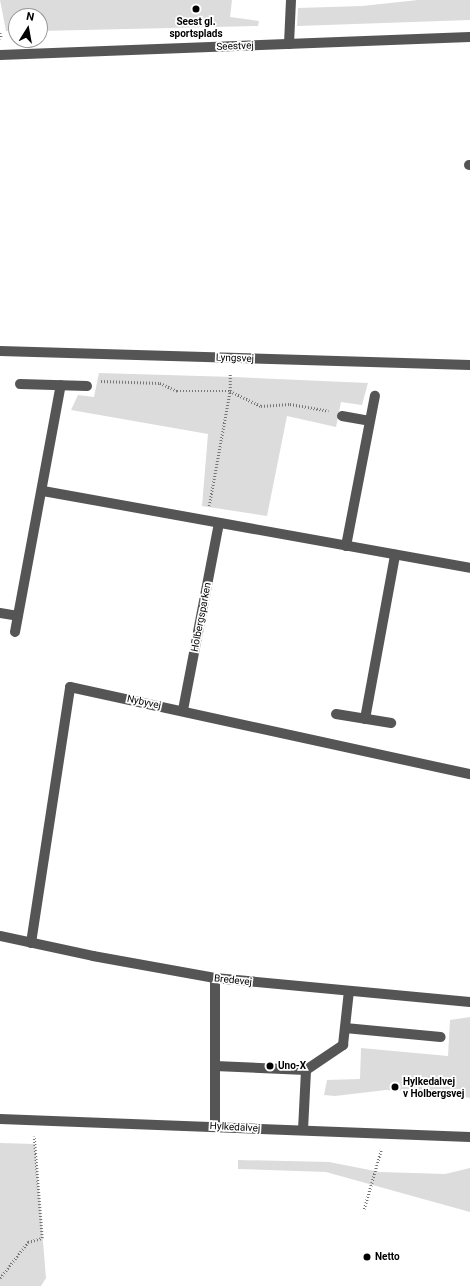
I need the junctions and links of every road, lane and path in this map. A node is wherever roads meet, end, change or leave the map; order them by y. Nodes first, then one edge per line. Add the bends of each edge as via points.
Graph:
1 (291, 0) edge
2 (470, 37) edge
3 (289, 44) junction
4 (0, 55) edge
5 (0, 351) edge
6 (230, 358) junction
7 (470, 365) edge
8 (20, 384) dead end
9 (60, 385) junction
10 (87, 386) joint
11 (230, 391) junction
12 (375, 396) dead end
13 (342, 416) joint
14 (370, 422) junction
15 (43, 491) junction
16 (207, 521) junction
17 (219, 523) junction
18 (346, 546) junction
19 (395, 555) junction
20 (470, 568) edge
21 (0, 613) edge
22 (18, 616) junction
23 (15, 632) dead end
24 (183, 710) junction
25 (336, 714) dead end
26 (365, 719) junction
27 (390, 723) dead end
28 (470, 774) edge
29 (0, 936) edge
30 (31, 943) junction
31 (215, 978) junction
32 (349, 991) junction
33 (470, 1002) edge
34 (345, 1028) junction
35 (441, 1036) dead end
36 (215, 1066) junction
37 (306, 1070) junction
38 (0, 1119) edge
39 (33, 1120) junction
40 (215, 1125) junction
41 (303, 1130) junction
42 (386, 1134) junction
43 (470, 1138) edge
44 (364, 1209) dead end
45 (0, 1278) edge

1 - 3 street
2 - 3 street, Seestvej
3 - 4 street, Seestvej
5 - 6 street, Lyngsvej
6 - 7 street, Lyngsvej
6 - 11 path
8 - 9 street
9 - 10 street
9 - 15 street
10 - 11 path via 101,381 160,383 177,391
11 - 13 path via 261,406 290,404 336,412
11 - 16 path
12 - 14 street
13 - 14 street
14 - 18 street
15 - 16 street
15 - 22 street
16 - 17 street
17 - 18 street
17 - 24 street, Holbergsparken
18 - 19 street
19 - 20 street
19 - 26 street
21 - 22 street
22 - 23 street
24 - 28 street, Nybyvej
24 - 30 street, Nybyvej via 70,687
25 - 26 street
26 - 27 street
29 - 30 street, Bredevej
30 - 31 street, Bredevej
31 - 32 street, Bredevej
31 - 36 street
32 - 33 street, Bredevej
32 - 34 street
34 - 35 street
34 - 37 street via 343,1045
36 - 37 street
36 - 40 street
37 - 41 street
38 - 39 street, Hylkedalvej
39 - 40 street, Hylkedalvej
39 - 45 path via 42,1238 28,1242
40 - 41 street, Hylkedalvej
41 - 42 street, Hylkedalvej
42 - 43 street, Hylkedalvej
42 - 44 path

